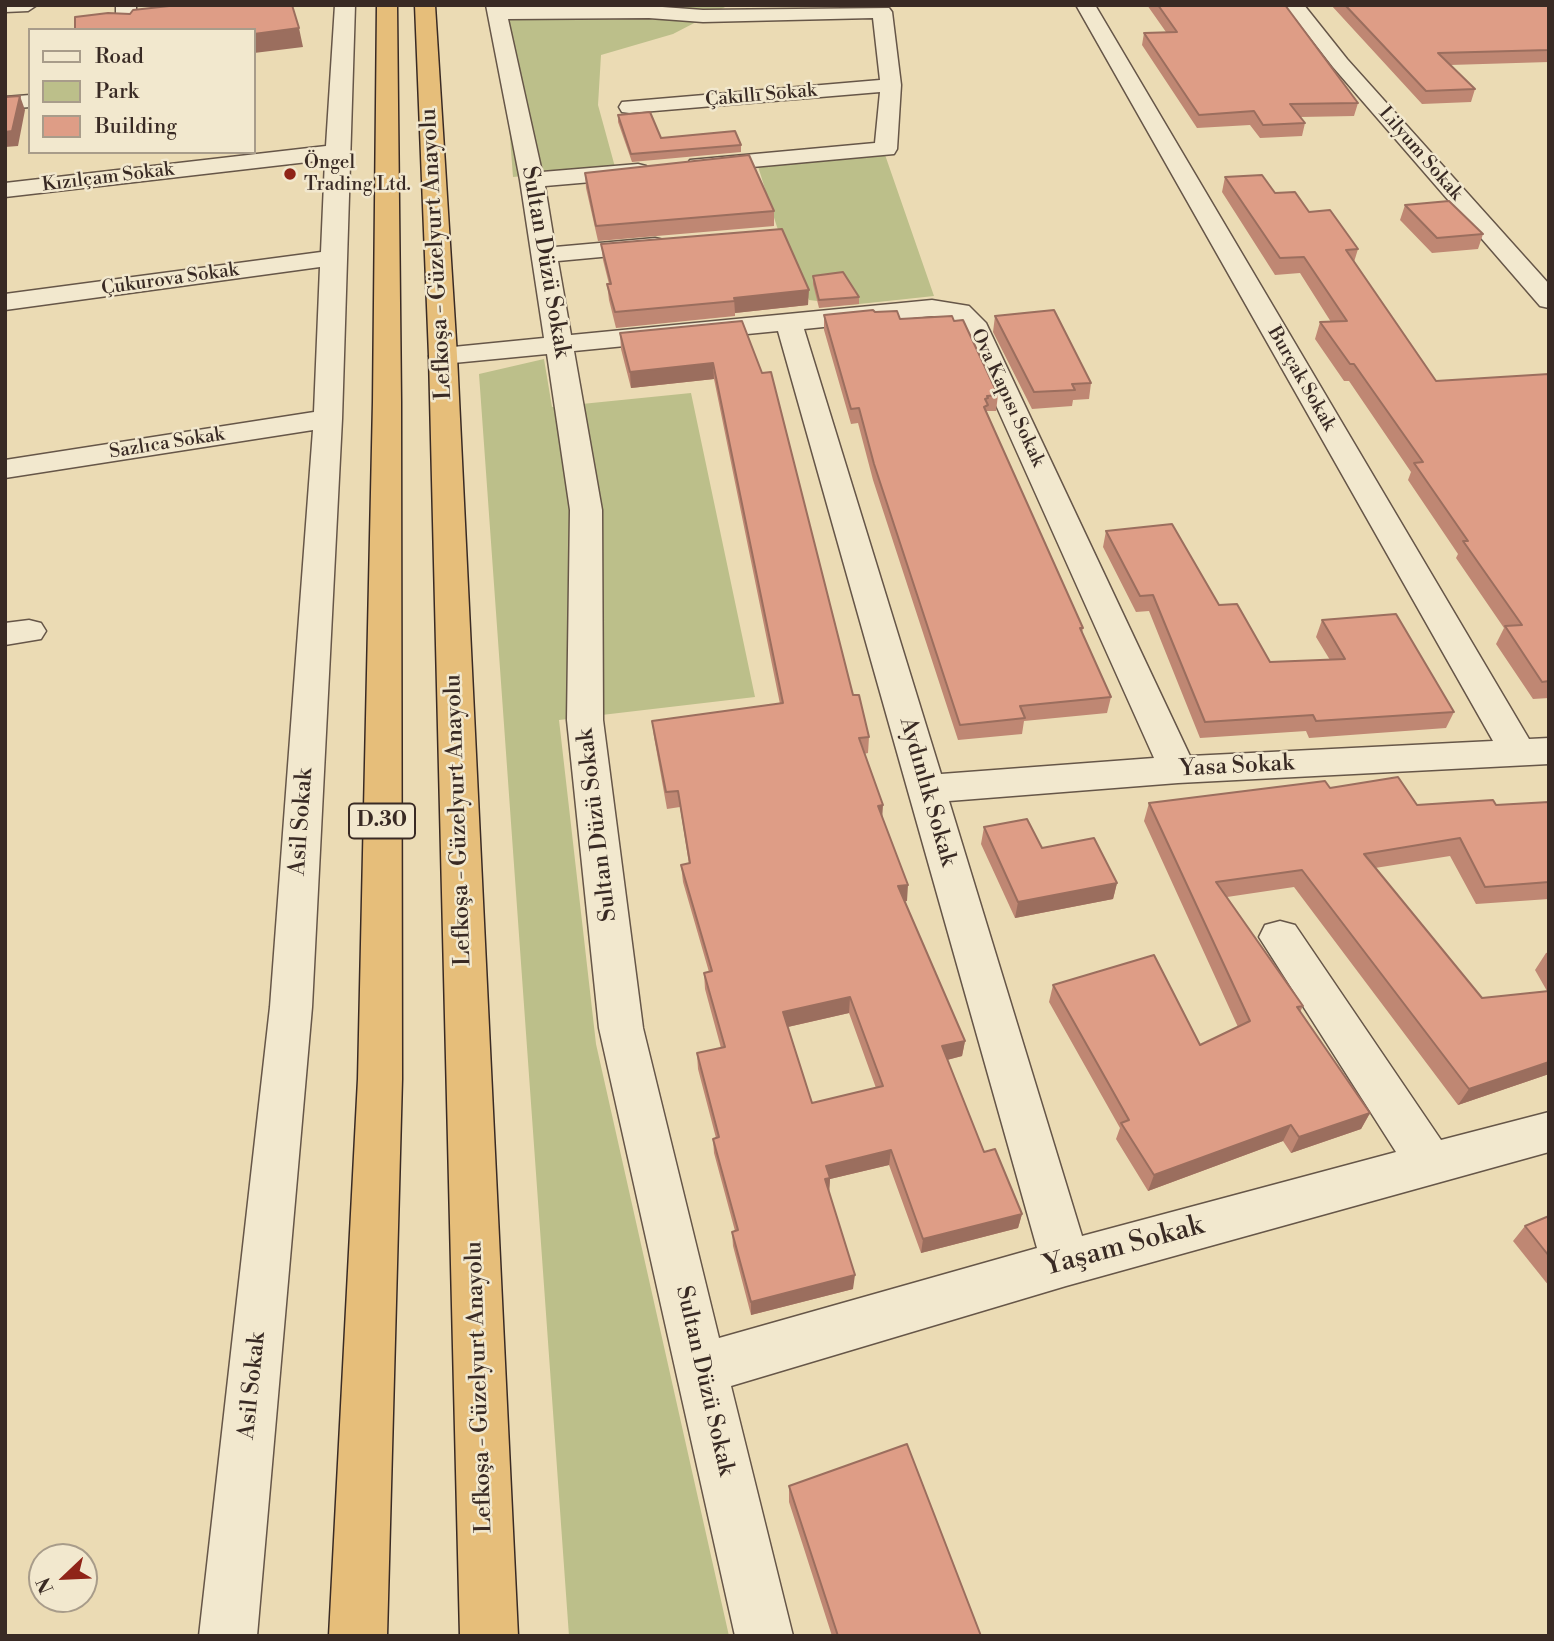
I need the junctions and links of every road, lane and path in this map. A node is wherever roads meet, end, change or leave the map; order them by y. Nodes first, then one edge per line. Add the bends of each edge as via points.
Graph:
1 (28, 5) edge
2 (125, 5) edge
3 (345, 5) edge
4 (387, 5) edge
5 (425, 5) edge
6 (1085, 5) edge
7 (1294, 5) edge
8 (5, 6) edge
9 (650, 8) edge
10 (495, 9) edge
11 (126, 28) edge
12 (891, 85) junction
13 (28, 102) edge
14 (5, 103) edge
15 (630, 107) dead end
16 (337, 152) junction
17 (682, 167) edge
18 (655, 169) edge
19 (532, 180) junction
20 (5, 190) edge
21 (682, 243) edge
22 (545, 255) junction
23 (335, 258) junction
24 (1549, 300) edge
25 (5, 302) edge
26 (789, 322) junction
27 (559, 344) junction
28 (443, 356) junction
29 (328, 419) junction
30 (5, 469) edge
31 (1533, 752) edge
32 (1178, 771) junction
33 (926, 789) junction
34 (1280, 937) dead end
35 (1549, 1132) edge
36 (1430, 1164) junction
37 (1066, 1262) junction
38 (702, 1369) junction
39 (228, 1636) edge
40 (358, 1636) edge
41 (489, 1636) edge
42 (764, 1636) edge

1 - 8 street
2 - 11 street
3 - 16 street, Asil Sokak
4 - 40 highway, Lefkoşa - Güzelyurt Anayolu / D.30 via 380,1079
5 - 28 highway, Lefkoşa - Güzelyurt Anayolu
6 - 31 street, Burçak Sokak
7 - 24 street, Lilyum Sokak via 1340,64
9 - 10 street
9 - 12 street via 703,16 882,12
10 - 19 street, Sultan Düzü Sokak
12 - 15 street, Çakıllı Sokak
12 - 17 street via 886,149
13 - 14 street
16 - 20 street, Kızılçam Sokak
16 - 23 street, Asil Sokak
18 - 19 street
19 - 22 street, Sultan Düzü Sokak
21 - 22 street
22 - 27 street, Sultan Düzü Sokak
23 - 25 street, Çukurova Sokak
23 - 29 street, Asil Sokak
26 - 27 street, Ova Kapısı Sokak
26 - 32 street, Ova Kapısı Sokak via 932,308 960,312 973,323
26 - 33 street, Aydınlık Sokak
27 - 28 street, Ova Kapısı Sokak
27 - 38 street, Sultan Düzü Sokak via 586,510 585,720 621,1028
28 - 41 highway, Lefkoşa - Güzelyurt Anayolu
29 - 30 street, Sazlıca Sokak
29 - 39 street, Asil Sokak via 291,1007
31 - 32 street, Yasa Sokak
32 - 33 street, Yasa Sokak
33 - 37 street, Aydınlık Sokak
34 - 36 street
35 - 36 street, Yaşam Sokak
36 - 37 street, Yaşam Sokak
37 - 38 street, Yaşam Sokak
38 - 42 street, Sultan Düzü Sokak

